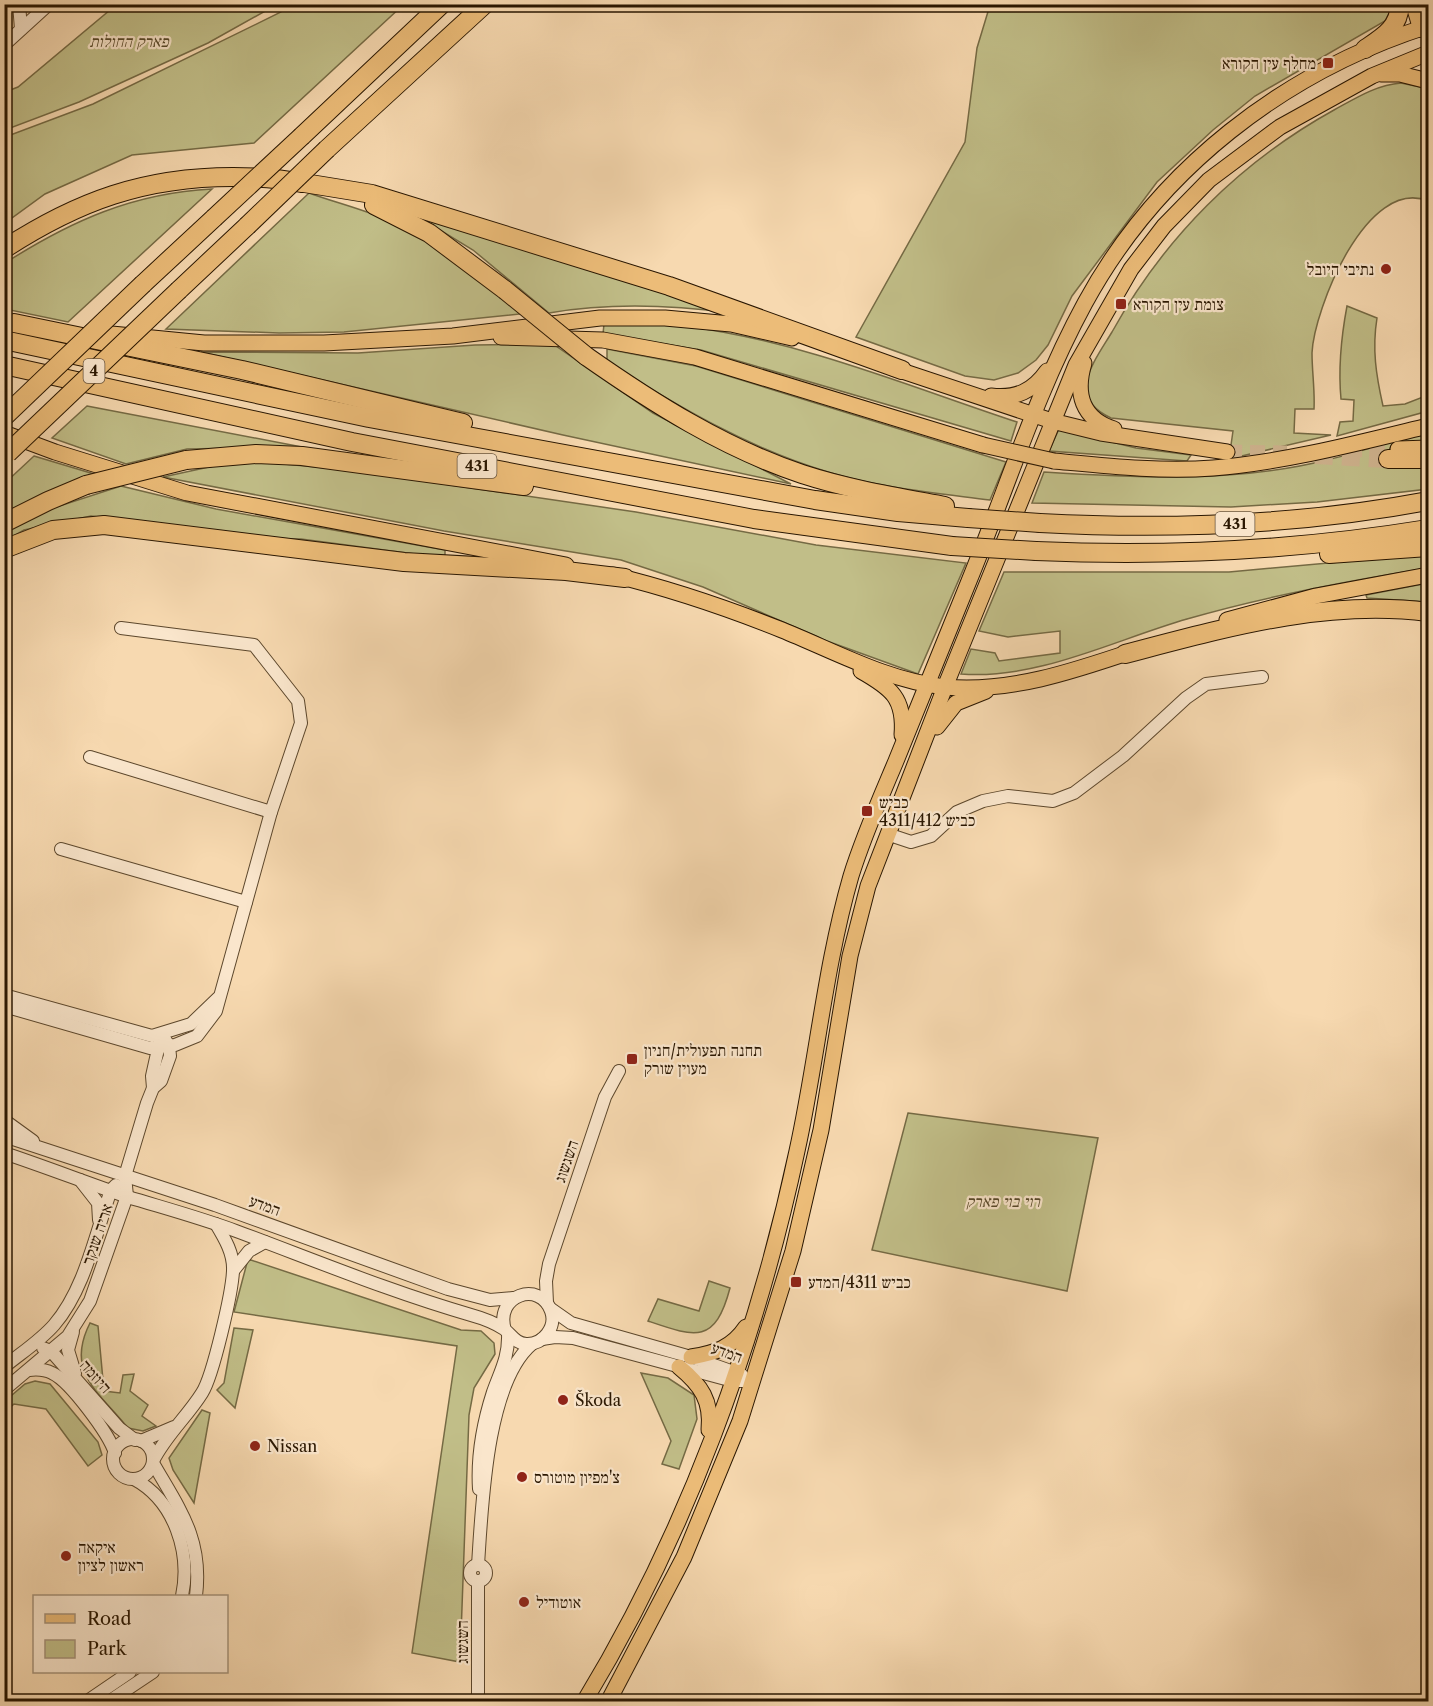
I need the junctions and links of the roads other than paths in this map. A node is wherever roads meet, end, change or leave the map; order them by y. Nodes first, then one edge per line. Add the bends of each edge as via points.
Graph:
1 (20, 4) edge
2 (49, 4) edge
3 (442, 4) edge
4 (485, 4) edge
5 (1400, 4) edge
6 (1415, 4) edge
7 (1425, 27) edge
8 (21, 29) junction
9 (4, 45) edge
10 (1365, 49) junction
11 (1428, 52) edge
12 (1372, 76) junction
13 (1428, 81) edge
14 (292, 181) junction
15 (4, 249) edge
16 (9, 322) edge
17 (453, 336) junction
18 (4, 340) edge
19 (1089, 341) junction
20 (1063, 346) junction
21 (4, 365) edge
22 (902, 370) junction
23 (971, 393) junction
24 (1428, 414) edge
25 (1034, 416) junction
26 (4, 417) edge
27 (1052, 421) junction
28 (1428, 426) edge
29 (4, 433) edge
30 (1365, 441) junction
31 (1157, 443) junction
32 (1428, 448) edge
33 (1227, 452) tunnel mouth
34 (1393, 454) joint
35 (6, 455) edge
36 (598, 458) junction
37 (1428, 459) edge
38 (1428, 501) edge
39 (969, 514) junction
40 (754, 519) junction
41 (4, 523) edge
42 (1428, 529) edge
43 (1428, 547) edge
44 (4, 549) edge
45 (1111, 554) junction
46 (1428, 575) edge
47 (625, 578) junction
48 (1428, 612) edge
49 (121, 628) dead end
50 (814, 643) junction
51 (1125, 654) junction
52 (1262, 677) dead end
53 (926, 684) junction
54 (1015, 684) junction
55 (945, 687) junction
56 (901, 749) junction
57 (90, 758) dead end
58 (918, 758) junction
59 (272, 812) junction
60 (887, 834) junction
61 (61, 849) dead end
62 (246, 902) junction
63 (221, 994) junction
64 (4, 995) edge
65 (4, 1006) edge
66 (162, 1034) junction
67 (163, 1046) junction
68 (619, 1071) dead end
69 (4, 1120) edge
70 (4, 1136) edge
71 (41, 1148) junction
72 (4, 1153) edge
73 (125, 1176) junction
74 (80, 1179) junction
75 (111, 1190) junction
76 (127, 1196) junction
77 (147, 1202) junction
78 (216, 1224) junction
79 (98, 1227) junction
80 (116, 1227) junction
81 (265, 1242) junction
82 (549, 1264) junction
83 (233, 1271) junction
84 (520, 1296) junction
85 (549, 1306) junction
86 (754, 1314) junction
87 (74, 1328) junction
88 (507, 1332) junction
89 (537, 1341) junction
90 (27, 1349) junction
91 (51, 1351) junction
92 (691, 1357) junction
93 (4, 1367) edge
94 (679, 1367) junction
95 (29, 1370) junction
96 (734, 1376) junction
97 (78, 1379) junction
98 (753, 1382) junction
99 (4, 1390) edge
100 (177, 1425) junction
101 (138, 1440) junction
102 (706, 1451) junction
103 (115, 1453) junction
104 (153, 1462) junction
105 (134, 1479) junction
106 (481, 1529) junction
107 (182, 1595) edge
108 (196, 1595) edge
109 (127, 1673) edge
110 (150, 1673) edge
111 (86, 1701) edge
112 (108, 1701) edge
113 (478, 1701) edge
114 (584, 1701) edge
115 (608, 1701) edge

1 - 8 street
2 - 8 street
3 - 26 highway, 4, bridge
4 - 35 highway, 4, bridge
5 - 10 highway via 1389,33
6 - 7 highway
7 - 10 main road
7 - 11 main road
8 - 9 street
10 - 20 main road via 1294,86 1194,161 1166,189 1116,252
11 - 12 main road
12 - 13 main road via 1400,74
12 - 19 main road via 1280,127 1209,180 1146,249
14 - 15 highway via 207,177 141,186 72,210
14 - 22 highway via 350,189 395,201 669,286
14 - 39 highway, bridge via 329,189 393,213 429,233 586,356 680,417 771,462 853,488
16 - 17 main road via 204,343 324,343
16 - 36 highway via 242,370
17 - 22 main road via 600,318 665,318 750,328
17 - 30 main road, bridge via 603,340 638,345 695,357 983,445 1054,461 1154,469 1213,468
18 - 36 highway, 431 via 369,418
19 - 27 main road
19 - 31 main road via 1080,374 1080,394 1087,412 1108,427
20 - 23 main road via 1030,389 1010,396
20 - 25 main road
21 - 40 highway, 431 via 352,442
22 - 23 main road
23 - 25 main road
24 - 30 main road via 1401,429
25 - 27 main road
25 - 53 main road
27 - 31 main road
27 - 55 main road
28 - 30 main road
29 - 47 main road via 187,493
31 - 33 main road
32 - 34 main road
34 - 37 highway
36 - 39 highway, 431 via 815,500 898,512
38 - 39 highway, 431, bridge via 1343,516 1148,527 1034,523
40 - 41 highway, bridge via 302,456 256,454 186,460 86,485
40 - 45 highway, 431, bridge via 952,546
42 - 45 highway, 431 via 1309,546
43 - 45 highway via 1308,555
44 - 47 highway via 53,531 104,525 404,562
46 - 51 main road via 1285,604
47 - 50 main road via 706,601
48 - 51 highway via 1367,608 1286,615
49 - 59 street via 244,642 262,653 298,701 301,711 301,723
50 - 53 main road via 869,667
50 - 56 main road via 884,684 895,696 903,719
51 - 54 main road
52 - 60 street via 1206,684 1074,793 1053,801 1008,796 982,801 957,812 931,836 911,842
53 - 55 main road
53 - 56 main road
54 - 55 main road
54 - 58 main road via 956,703
55 - 58 main road
56 - 86 main road via 858,852 844,897 797,1150
57 - 59 street
58 - 60 main road
59 - 62 street
60 - 98 main road via 854,940 821,1130 794,1251
61 - 62 street
62 - 63 street
63 - 66 street via 191,1024
63 - 67 street via 210,1021 197,1035
64 - 66 street via 152,1036
65 - 67 street via 150,1048
66 - 67 street
67 - 73 street
68 - 82 street, השגשוג via 605,1097
69 - 71 street
70 - 71 street, המדע
71 - 73 street, המדע
72 - 74 street, המדע
73 - 75 street, אריה שנקר
73 - 76 street, אריה שנקר
73 - 84 street, המדע via 448,1289 490,1300
74 - 75 street, המדע
74 - 79 street via 98,1203
75 - 76 street, המדע
75 - 79 street, אריה שנקר
76 - 77 street, המדע
76 - 80 street, אריה שנקר
77 - 78 street, המדע
77 - 80 street via 130,1209
78 - 81 street, המדע
78 - 83 street via 231,1252
79 - 90 street, אריה שנקר via 69,1303 52,1327
80 - 87 street, אריה שנקר via 95,1291
81 - 83 street via 249,1251
81 - 88 street, המדע via 474,1316
82 - 84 street, השגשוג via 539,1282
82 - 85 street, השגשוג
83 - 100 street via 207,1383
84 - 85 street via 536,1295
84 - 88 street via 505,1309 503,1323
85 - 89 street via 551,1329
85 - 92 street, המדע via 571,1323
86 - 92 main road via 728,1346
86 - 96 main road
87 - 91 street, אריה שנקר
87 - 97 street via 68,1350
88 - 89 street via 519,1342
88 - 106 street via 507,1358 493,1391 481,1440
89 - 94 street, המדע via 573,1338
89 - 106 street via 512,1368 500,1401
90 - 91 street
90 - 93 street, אריה שנקר
91 - 95 street, אריה שנקר
91 - 97 street, היוזמה
92 - 96 street, המדע
94 - 96 street, המדע
94 - 102 main road via 706,1397 710,1420
95 - 99 street, אריה שנקר
95 - 103 street, היוזמה via 46,1370 61,1379 108,1438
96 - 98 street, המדע
96 - 102 main road
97 - 101 street, היוזמה via 119,1428
98 - 115 main road via 725,1462 684,1557
100 - 101 street
100 - 104 street
101 - 103 street via 124,1442
101 - 104 street via 150,1449
102 - 114 main road via 654,1572
103 - 105 street via 116,1470
104 - 105 street via 144,1476
104 - 108 street via 191,1532 198,1568
105 - 107 street via 160,1501 178,1533 184,1564
106 - 113 street, השגשוג via 478,1565 469,1574 478,1582
109 - 111 street
110 - 112 street

